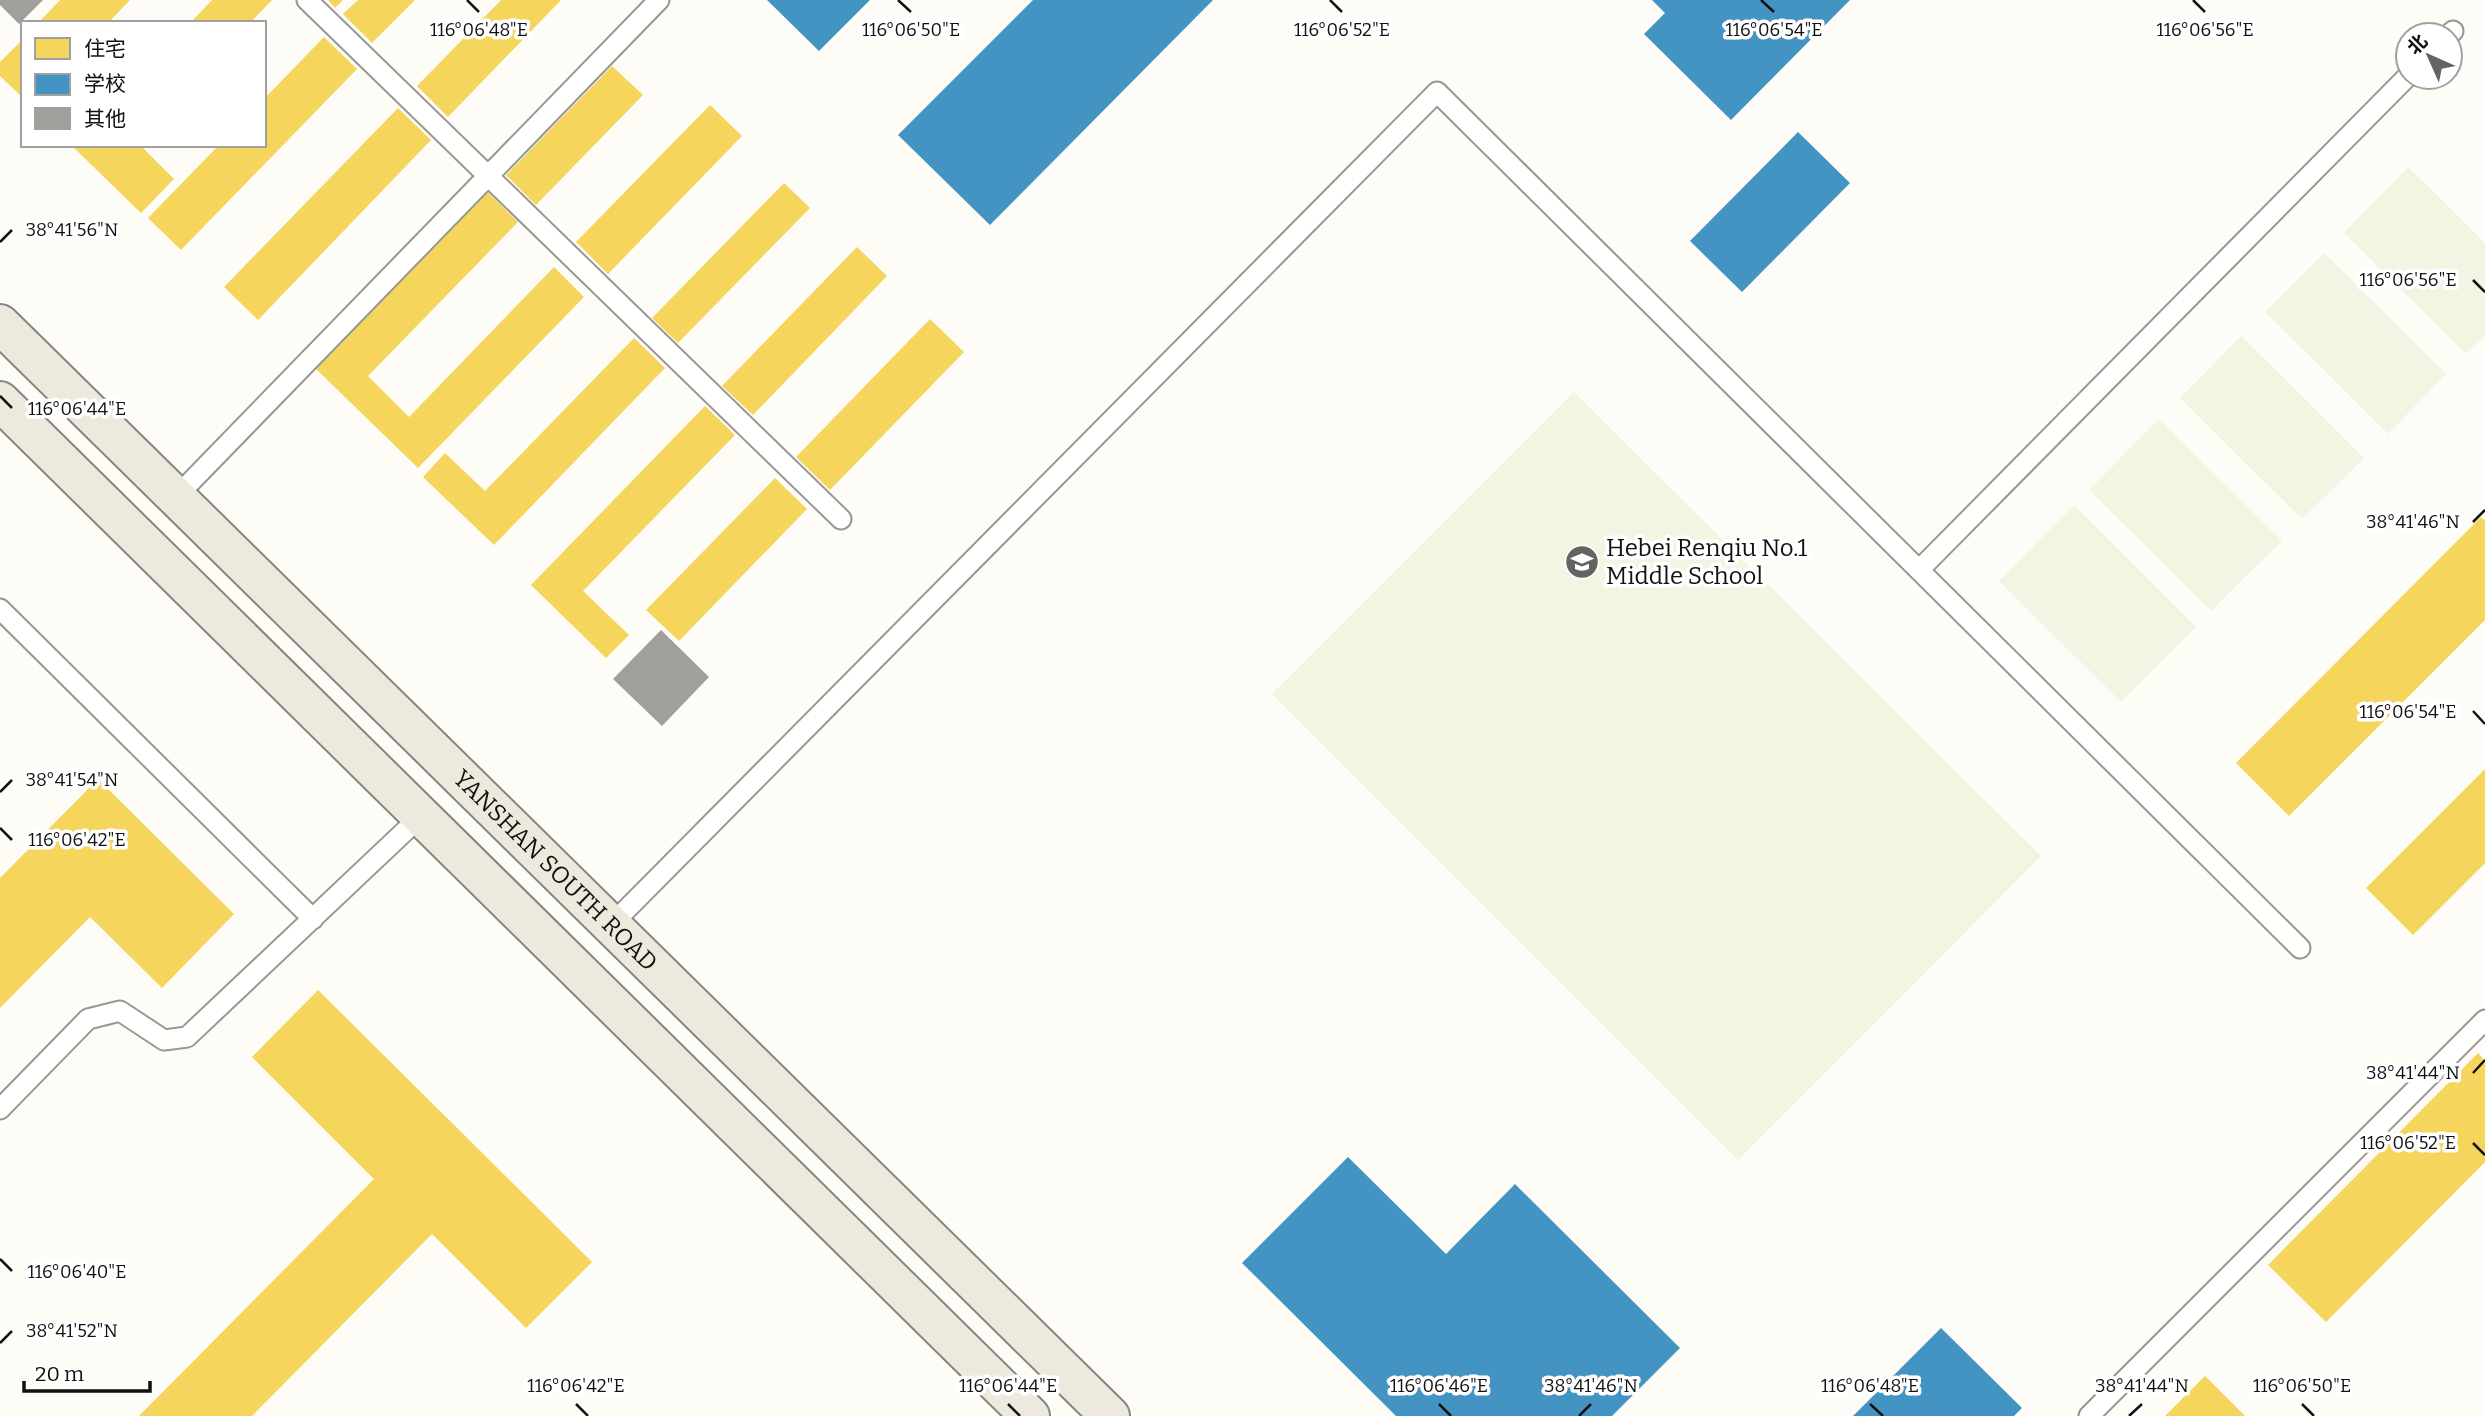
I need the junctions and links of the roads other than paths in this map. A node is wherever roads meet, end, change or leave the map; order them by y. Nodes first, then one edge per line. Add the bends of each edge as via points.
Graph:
1 (307, 0) edge
2 (659, 0) edge
3 (2394, 90) edge
4 (488, 176) junction
5 (0, 324) edge
6 (0, 401) edge
7 (176, 497) junction
8 (841, 519) dead end
9 (1919, 570) junction
10 (0, 610) edge
11 (421, 816) junction
12 (313, 919) junction
13 (611, 925) junction
14 (2300, 948) dead end
15 (2485, 1020) edge
16 (0, 1109) edge
17 (1030, 1416) edge
18 (1110, 1416) edge
19 (2089, 1416) edge

1 - 4 lane
2 - 4 lane
3 - 9 lane
4 - 7 lane
4 - 8 lane
5 - 7 main road, YANSHAN SOUTH ROAD
6 - 11 main road
7 - 13 main road, YANSHAN SOUTH ROAD
9 - 13 lane via 1437,92
9 - 14 lane
10 - 12 lane
11 - 12 lane
11 - 17 main road
12 - 16 lane via 187,1037 164,1040 120,1011 88,1019
13 - 18 main road, YANSHAN SOUTH ROAD
15 - 19 lane

